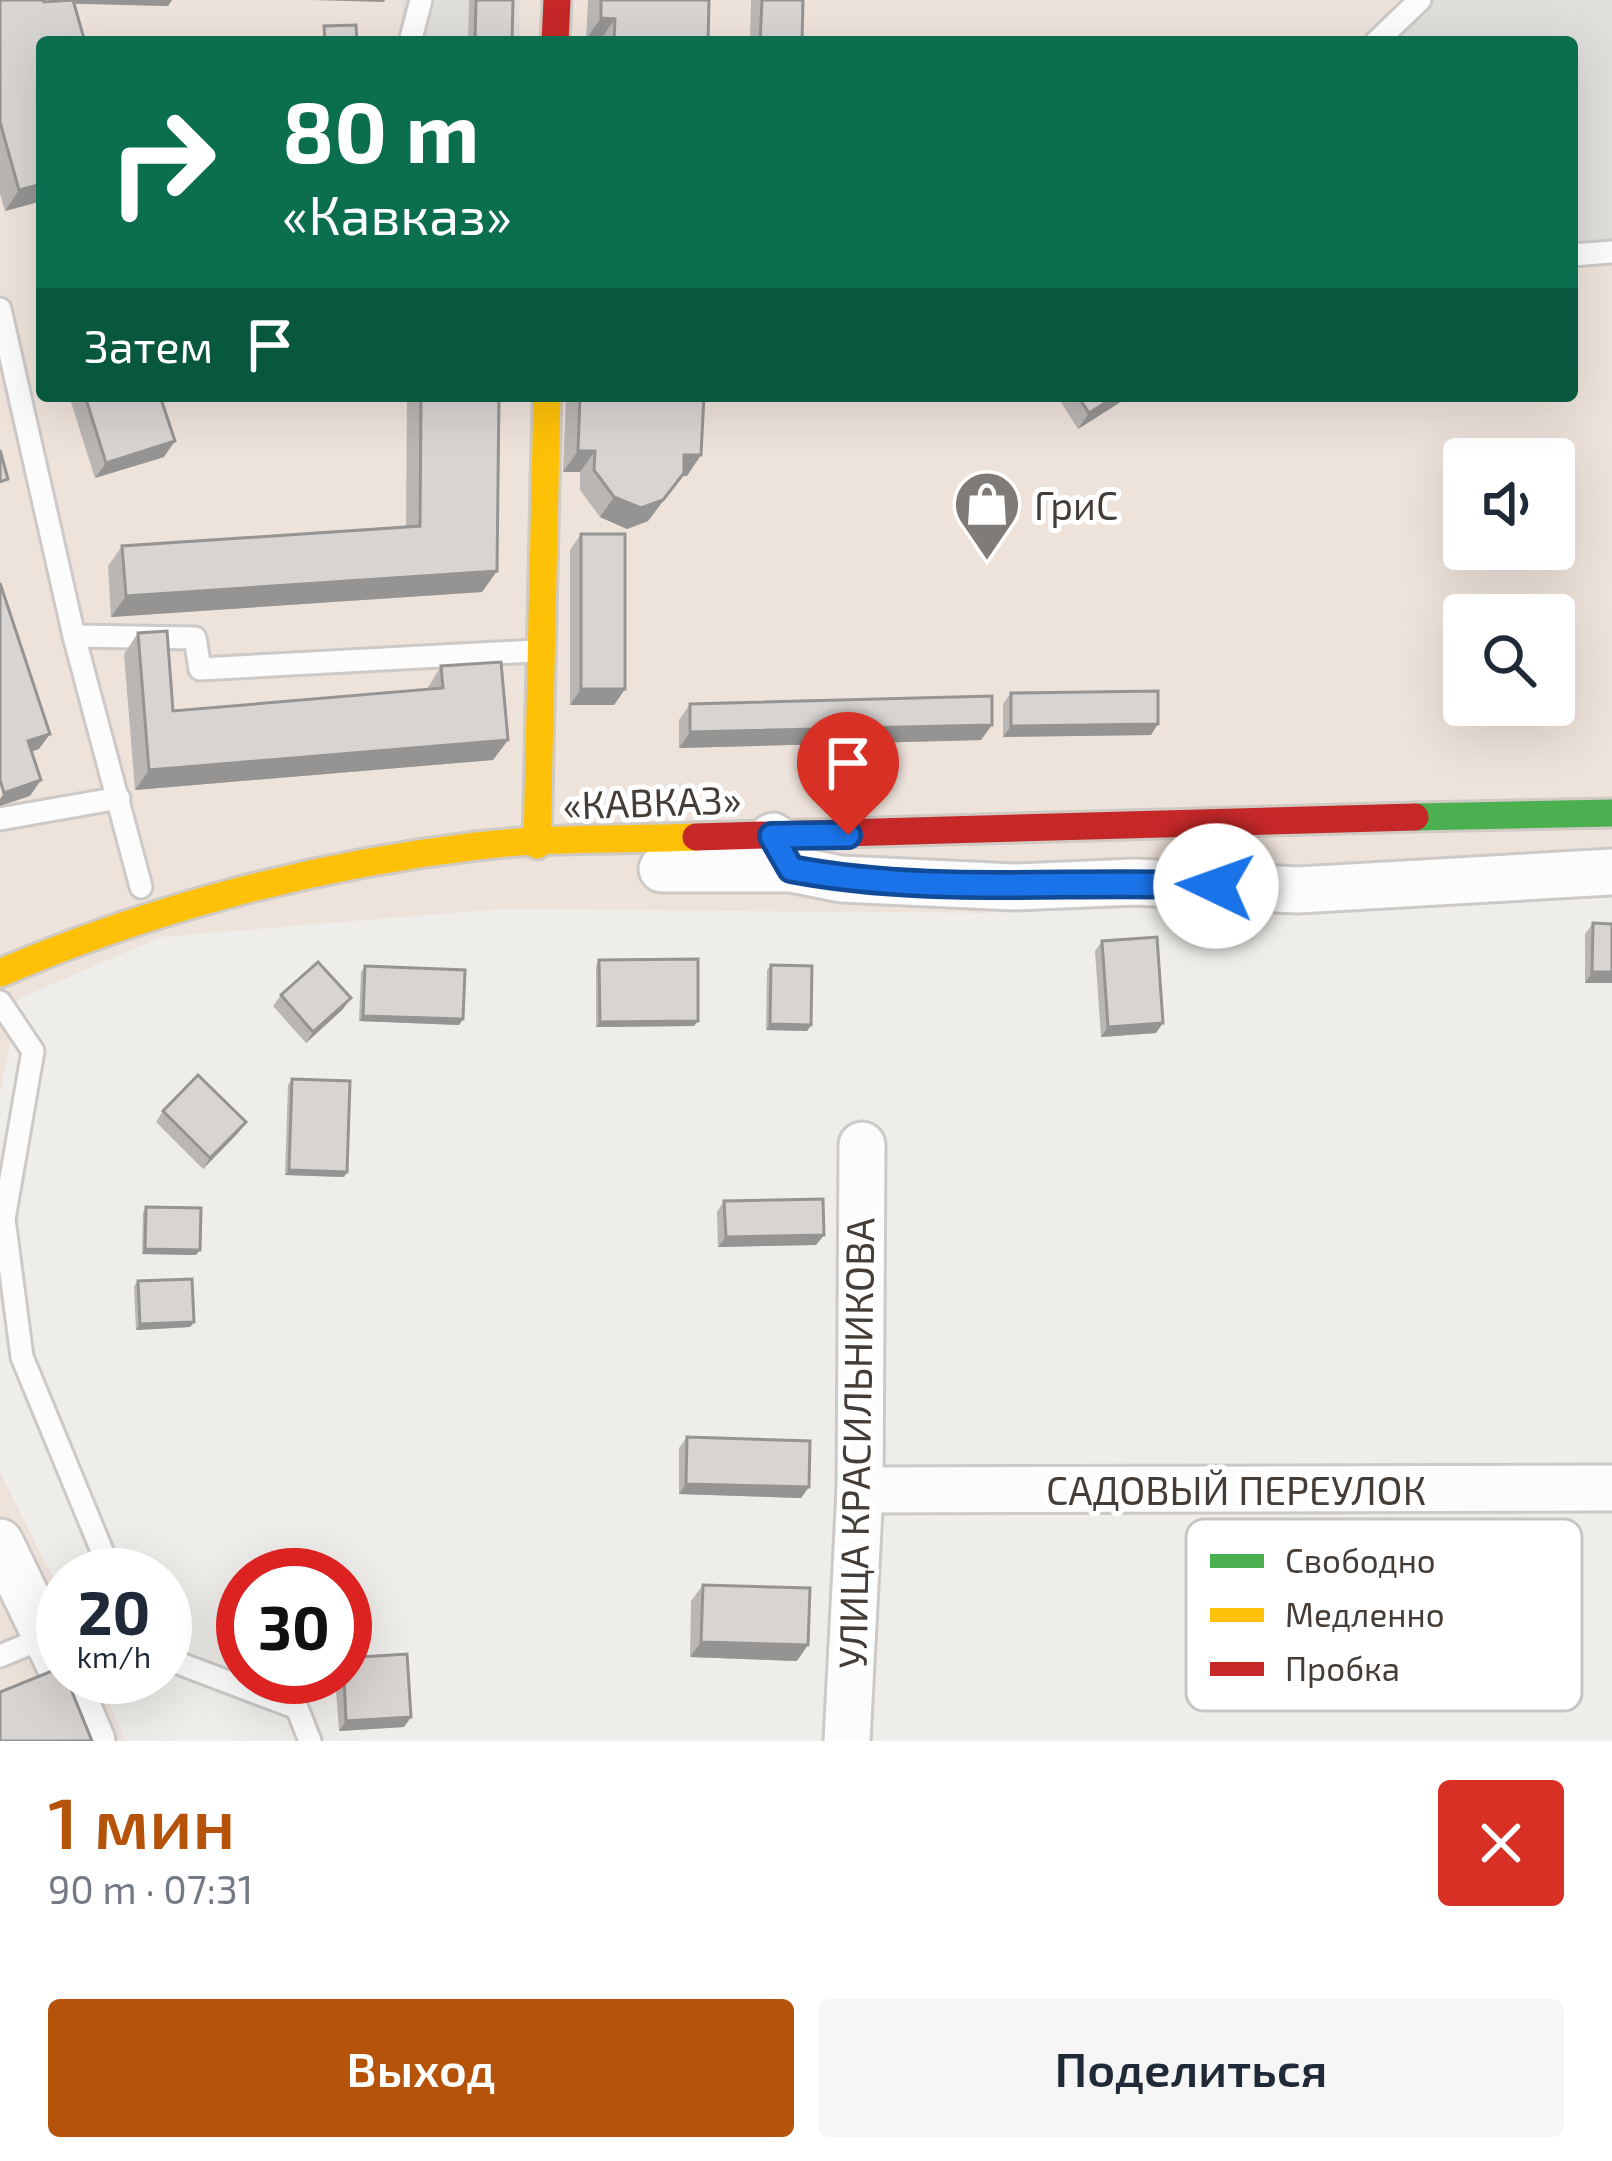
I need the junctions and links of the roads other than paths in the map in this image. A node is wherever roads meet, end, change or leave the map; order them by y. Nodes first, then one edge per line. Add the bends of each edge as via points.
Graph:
1 (421, 0) edge
2 (556, 0) edge
3 (1420, 0) edge
4 (412, 36) edge
5 (555, 36) edge
6 (1382, 36) edge
7 (1612, 252) edge
8 (1578, 255) edge
9 (0, 309) edge
10 (547, 402) edge
11 (74, 636) junction
12 (542, 651) junction
13 (119, 798) junction
14 (1612, 813) edge
15 (0, 819) edge
16 (536, 844) junction
17 (782, 853) junction
18 (1612, 872) edge
19 (140, 888) dead end
20 (1, 997) edge
21 (862, 1145) dead end
22 (1612, 1488) edge
23 (860, 1490) junction
24 (0, 1542) edge
25 (101, 1548) edge
26 (36, 1615) edge
27 (0, 1656) edge
28 (36, 1660) edge
29 (192, 1668) edge
30 (77, 1704) edge
31 (92, 1741) edge
32 (310, 1741) edge
33 (847, 1741) edge

1 - 4 lane
2 - 5 main road
3 - 6 lane
7 - 8 lane
9 - 11 lane
10 - 12 main road
11 - 12 lane via 195,638 200,668
11 - 13 lane
12 - 16 main road
13 - 15 lane
13 - 19 lane
14 - 17 main road, «КАВКАЗ»
16 - 17 main road, «КАВКАЗ»
16 - 20 main road, «КАВКАЗ» via 339,865 58,948
17 - 18 street via 841,879 1015,887 1134,882 1298,890
17 - 20 street via 520,870 250,906
20 - 25 lane via 33,1052 4,1219 22,1357
21 - 23 street, УЛИЦА КРАСИЛЬНИКОВА
22 - 23 street, САДОВЫЙ ПЕРЕУЛОК
23 - 33 street, УЛИЦА КРАСИЛЬНИКОВА
24 - 26 street
27 - 28 lane
29 - 32 lane via 297,1708
30 - 31 street

